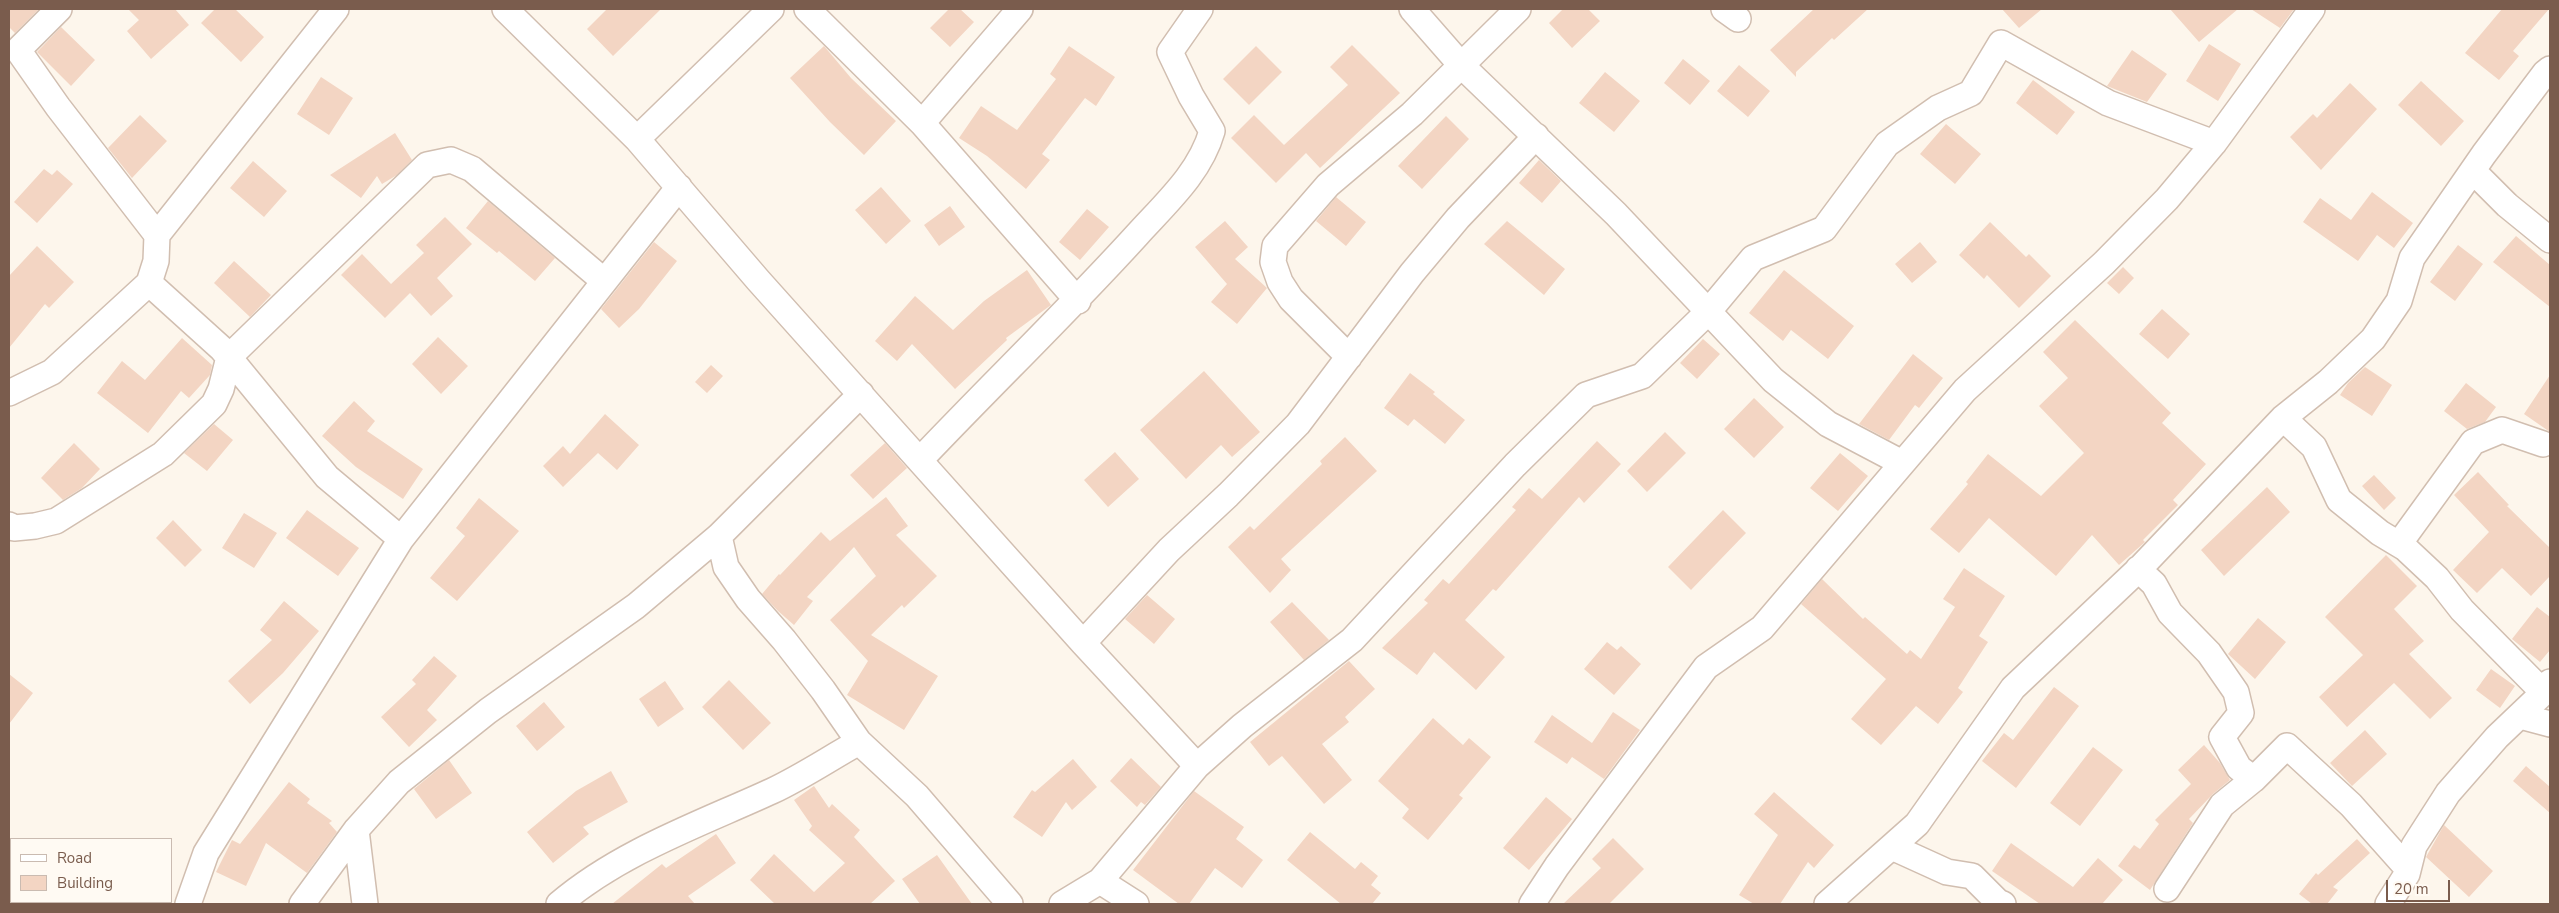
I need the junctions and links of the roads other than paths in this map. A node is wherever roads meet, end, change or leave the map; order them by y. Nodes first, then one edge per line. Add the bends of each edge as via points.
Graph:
1 (59, 9) edge
2 (336, 9) edge
3 (505, 9) edge
4 (771, 9) edge
5 (807, 9) edge
6 (1020, 9) edge
7 (1200, 9) edge
8 (1412, 9) edge
9 (1518, 9) edge
10 (2312, 9) edge
11 (12, 48) edge
12 (1461, 65) junction
13 (2550, 69) edge
14 (922, 123) junction
15 (1536, 136) junction
16 (637, 139) junction
17 (2214, 143) junction
18 (2473, 171) junction
19 (679, 187) junction
20 (157, 235) junction
21 (2550, 240) edge
22 (604, 281) junction
23 (149, 283) junction
24 (1078, 301) junction
25 (1708, 312) junction
26 (228, 357) junction
27 (1350, 357) junction
28 (9, 393) edge
29 (861, 394) junction
30 (2283, 418) junction
31 (2543, 444) dead end
32 (920, 460) junction
33 (1902, 463) junction
34 (9, 525) edge
35 (719, 536) junction
36 (401, 538) junction
37 (2399, 544) junction
38 (2138, 569) junction
39 (1083, 643) junction
40 (2547, 687) edge
41 (2520, 716) junction
42 (2550, 724) edge
43 (858, 742) junction
44 (1197, 766) junction
45 (2254, 779) junction
46 (356, 830) junction
47 (1892, 847) junction
48 (2408, 869) junction
49 (1100, 881) junction
50 (2167, 889) dead end
51 (188, 904) edge
52 (302, 904) edge
53 (365, 904) edge
54 (559, 904) edge
55 (1010, 904) edge
56 (1062, 904) edge
57 (1136, 904) edge
58 (1532, 904) edge
59 (1827, 904) edge
60 (2003, 904) edge
61 (2388, 904) edge

1 - 11 street
2 - 20 street
3 - 16 street
4 - 16 street
5 - 14 street
6 - 14 street
7 - 24 street via 1170,52 1212,131 1209,144 1200,163 1185,181
8 - 12 street
9 - 12 street
10 - 17 street
11 - 20 street
12 - 15 street
12 - 27 street via 1412,114 1328,185 1275,246 1273,262 1291,299
13 - 18 street
14 - 24 street
15 - 25 street via 1616,214
15 - 27 street via 1458,218 1412,273
16 - 19 street
17 - 25 street via 2108,103 2000,43 1971,93 1938,108 1887,144 1824,230 1753,258
17 - 33 street via 2167,199 2104,263 1965,390
18 - 21 street via 2507,205
18 - 30 street via 2412,258 2399,301 2373,339 2328,382
19 - 22 street
19 - 29 street
20 - 23 street via 156,262
22 - 26 street via 495,187 472,169 451,160 427,165
22 - 36 street
23 - 26 street
23 - 28 street via 52,372
24 - 32 street
25 - 33 street via 1773,380 1828,424
25 - 44 street via 1642,376 1586,395 1515,465 1352,640 1242,726
26 - 34 street via 214,404 163,454 56,521 14,528
26 - 36 street via 327,476
27 - 39 street via 1298,424 1169,550
29 - 32 street
29 - 35 street
30 - 37 street via 2314,447 2338,500
30 - 38 street
31 - 37 street via 2502,430 2473,442
32 - 39 street
33 - 58 street via 1762,628 1706,667
35 - 43 street via 726,566 748,599 823,690
35 - 46 street via 636,606 488,711 399,782
36 - 51 street via 206,853
37 - 40 street via 2437,578 2462,610
38 - 45 street via 2154,584 2170,613 2209,653 2236,692 2241,713 2222,737 2239,768
38 - 47 street via 2013,688 1917,824
39 - 44 street
40 - 41 street
41 - 42 street
41 - 48 street via 2448,793 2414,846
43 - 54 street via 775,790 676,834 586,881
43 - 55 street via 917,796
44 - 49 street
45 - 48 street via 2287,746 2351,805
45 - 50 street via 2222,805
46 - 52 street
46 - 53 street
47 - 59 street
47 - 60 street via 1947,872 1972,876
48 - 61 street
49 - 56 street
49 - 57 street

